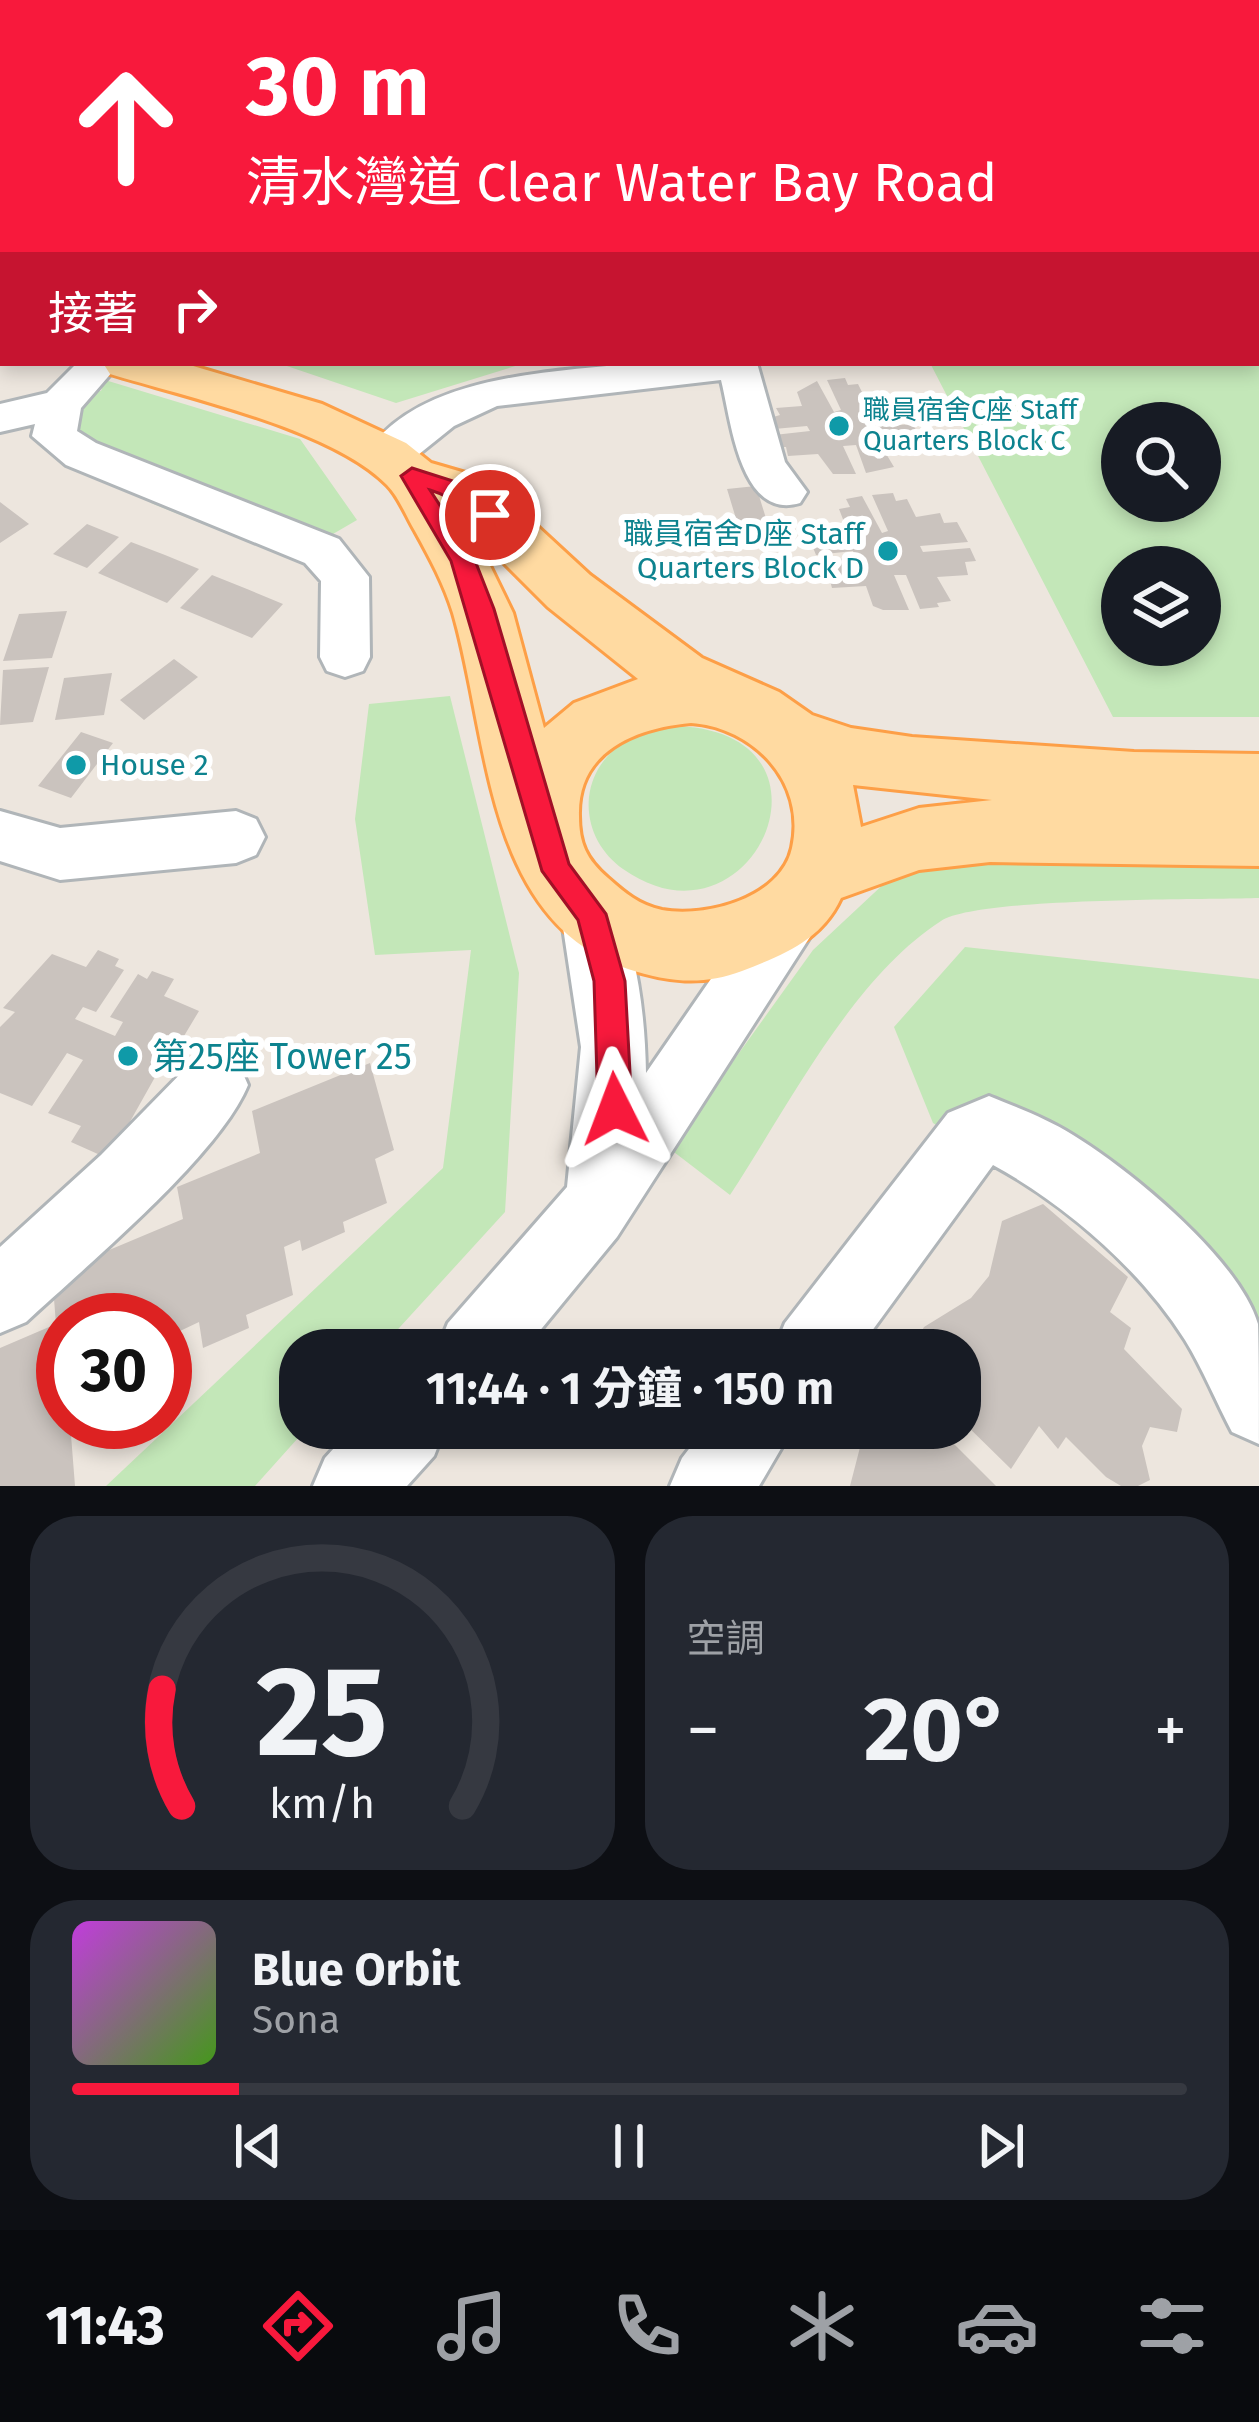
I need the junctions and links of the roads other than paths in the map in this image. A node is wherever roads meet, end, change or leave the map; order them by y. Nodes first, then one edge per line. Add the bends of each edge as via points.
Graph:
1 (97, 366) edge
2 (138, 366) edge
3 (736, 366) edge
4 (754, 366) edge
5 (62, 404) junction
6 (0, 418) edge
7 (399, 466) junction
8 (784, 492) dead end
9 (345, 657) dead end
10 (723, 699) junction
11 (789, 734) junction
12 (1259, 783) edge
13 (1259, 835) edge
14 (0, 836) edge
15 (236, 837) dead end
16 (547, 847) junction
17 (808, 889) junction
18 (591, 914) junction
19 (215, 1085) dead end
20 (592, 1212) junction
21 (0, 1296) edge
22 (493, 1329) edge
23 (828, 1329) edge
24 (1259, 1405) edge
25 (387, 1449) edge
26 (738, 1449) edge
27 (353, 1486) edge
28 (710, 1486) edge

1 - 5 street
2 - 7 main road via 304,416
3 - 7 street via 489,393 439,416
4 - 8 street via 764,466
5 - 6 street
5 - 9 street via 54,436 70,449 322,551 345,577
7 - 10 main road via 466,493 569,591
7 - 16 main road via 462,558 482,609
10 - 11 main road
10 - 16 main road via 647,698 592,724 551,776 542,818
11 - 12 main road via 912,766
11 - 17 main road via 813,763 830,809 831,836
13 - 17 main road via 990,831 919,839
14 - 15 street via 60,854
16 - 18 main road
17 - 18 main road via 762,931 720,945 674,947 629,936
17 - 20 street
18 - 20 street via 609,981 615,1109
19 - 21 street
20 - 22 street
23 - 24 street via 972,1137 989,1130 1029,1144 1091,1190 1202,1300
25 - 27 street
26 - 28 street

